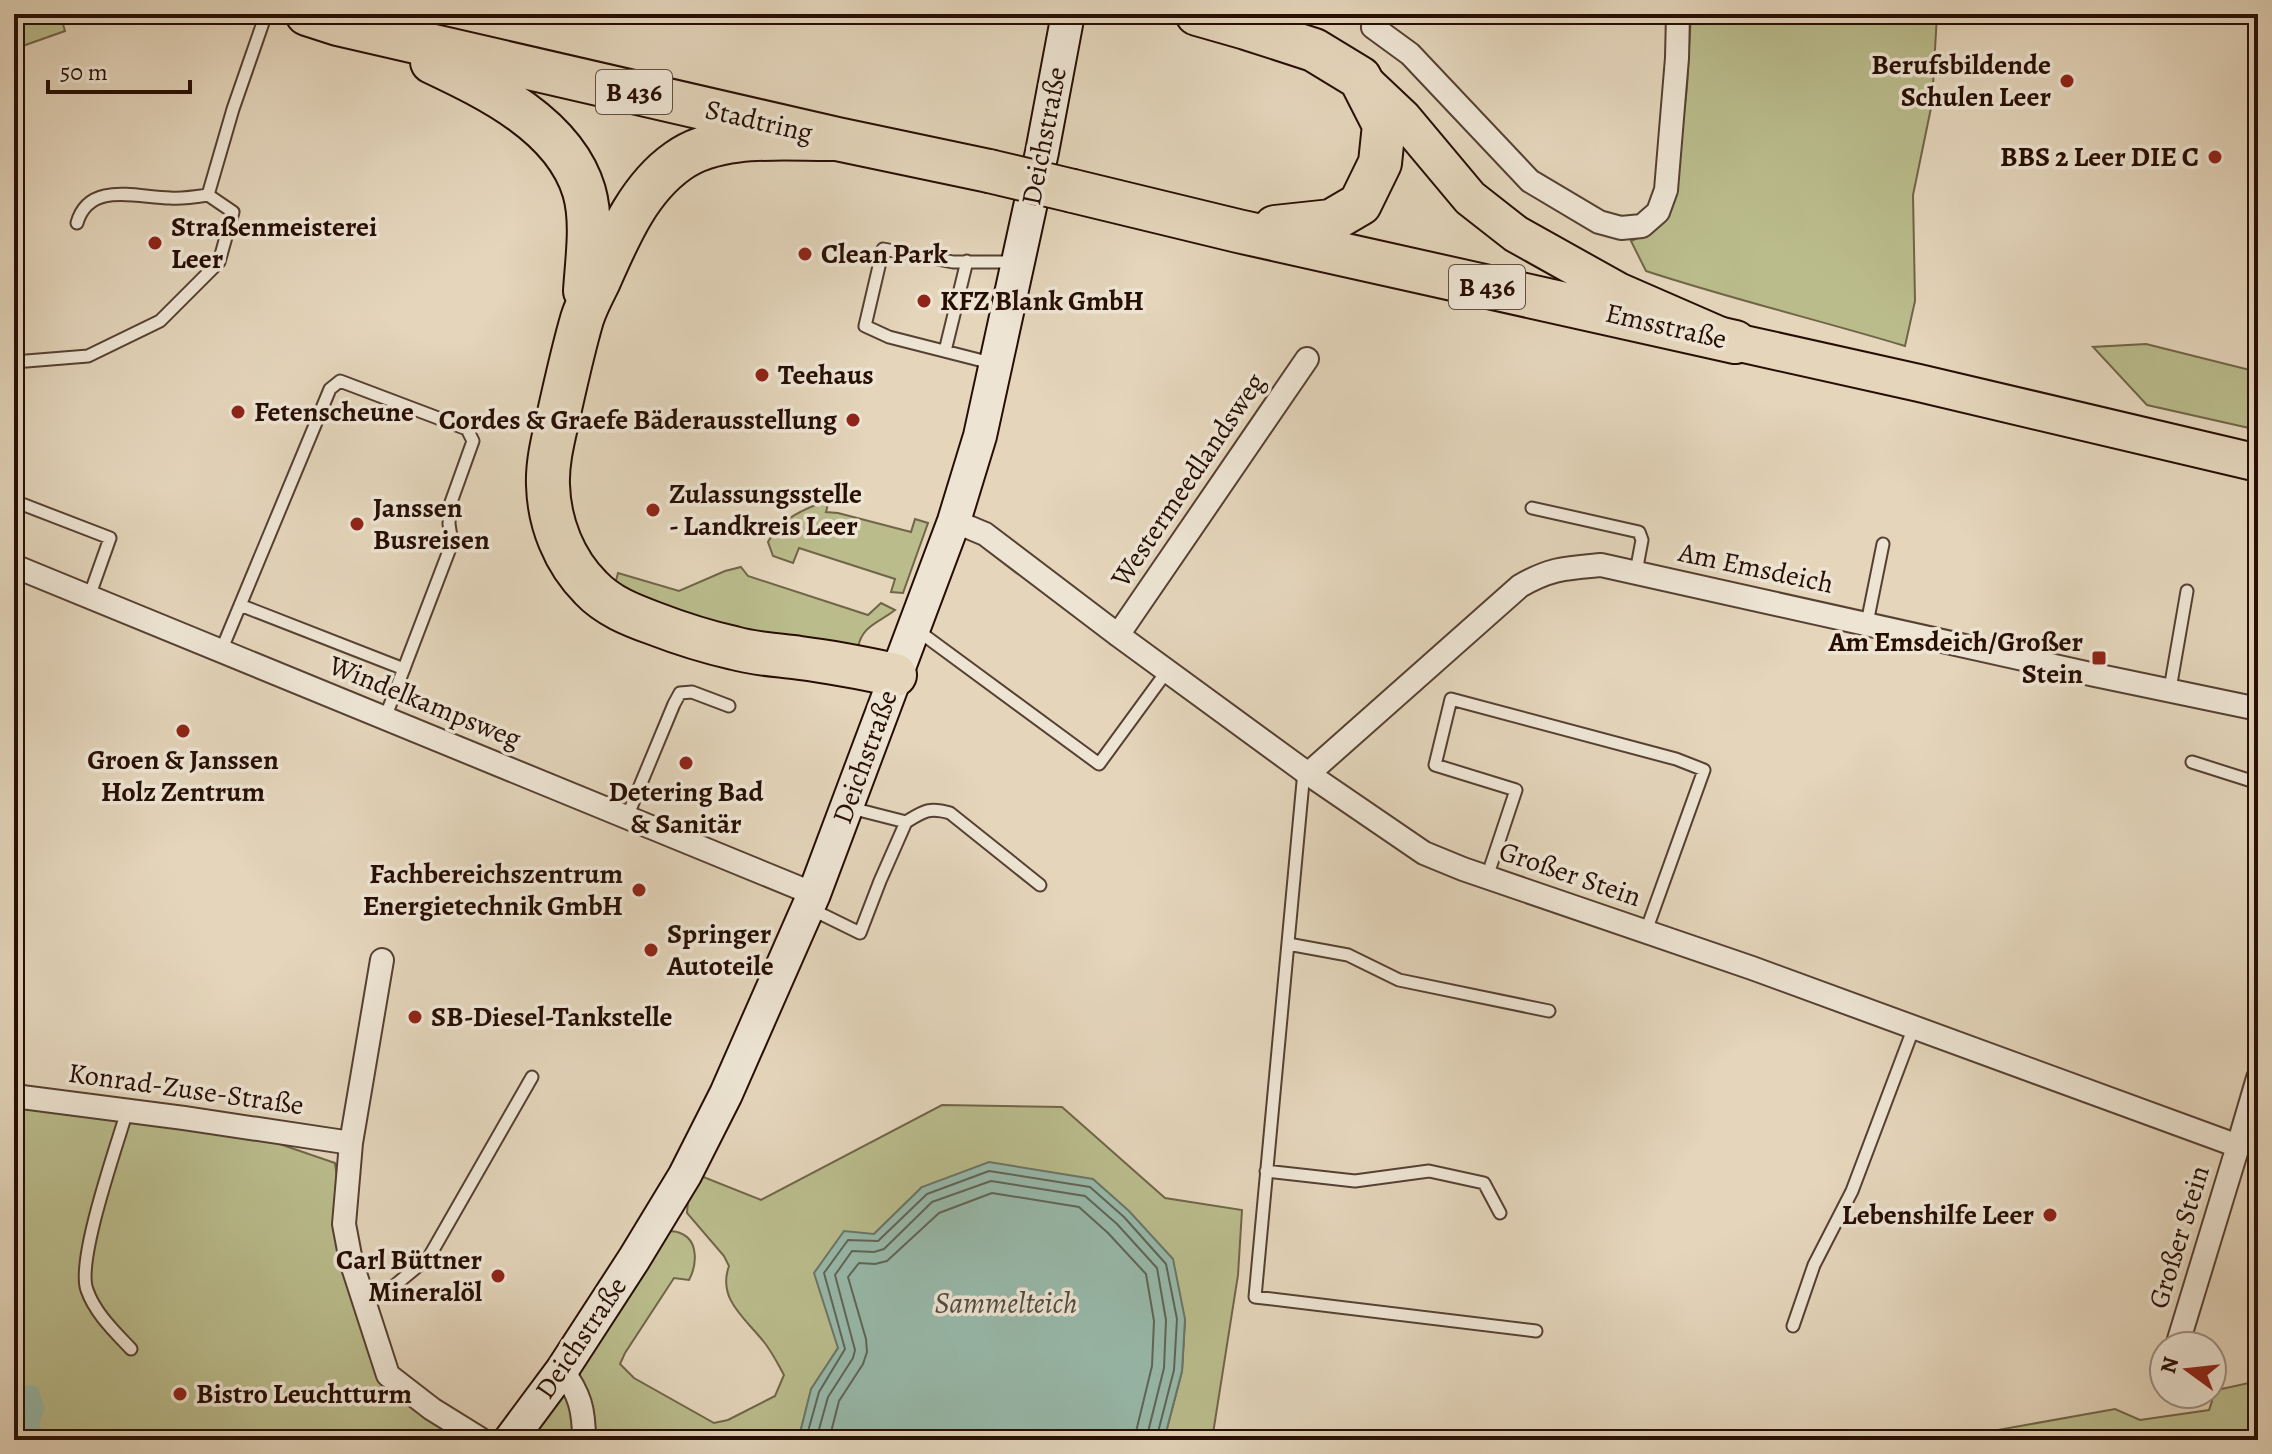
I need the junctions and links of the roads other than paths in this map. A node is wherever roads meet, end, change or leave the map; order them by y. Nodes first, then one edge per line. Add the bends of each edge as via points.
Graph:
1 (266, 14) edge
2 (1068, 14) edge
3 (1197, 14) edge
4 (1678, 14) edge
5 (322, 19) edge
6 (1375, 20) edge
7 (1360, 78) junction
8 (837, 139) junction
9 (1073, 191) joint
10 (208, 195) junction
11 (77, 223) dead end
12 (1238, 231) junction
13 (967, 261) junction
14 (1018, 262) junction
15 (583, 317) junction
16 (1735, 342) junction
17 (945, 351) junction
18 (1307, 359) dead end
19 (14, 362) edge
20 (995, 364) junction
21 (2258, 463) edge
22 (14, 501) edge
23 (1532, 508) dead end
24 (954, 521) junction
25 (1883, 544) dead end
26 (14, 566) edge
27 (1636, 572) junction
28 (2187, 591) dead end
29 (89, 597) junction
30 (240, 605) junction
31 (1867, 623) junction
32 (913, 628) junction
33 (1118, 635) junction
34 (221, 651) junction
35 (404, 669) junction
36 (1167, 671) junction
37 (895, 675) junction
38 (2170, 689) junction
39 (729, 706) dead end
40 (2258, 709) edge
41 (385, 718) junction
42 (2192, 762) dead end
43 (1306, 772) junction
44 (2258, 783) edge
45 (847, 807) junction
46 (627, 817) junction
47 (906, 822) junction
48 (1487, 877) junction
49 (1040, 885) dead end
50 (811, 901) junction
51 (1646, 931) junction
52 (1288, 944) junction
53 (382, 960) dead end
54 (1549, 1011) dead end
55 (1914, 1027) junction
56 (532, 1077) dead end
57 (2258, 1078) edge
58 (14, 1096) edge
59 (127, 1111) junction
60 (351, 1143) junction
61 (2238, 1146) junction
62 (1266, 1171) junction
63 (1500, 1213) dead end
64 (363, 1299) junction
65 (1793, 1326) dead end
66 (2182, 1330) edge
67 (1536, 1331) dead end
68 (131, 1349) dead end
69 (562, 1370) junction
70 (482, 1440) edge
71 (510, 1440) edge
72 (584, 1440) edge

1 - 10 lane
2 - 14 main road, Deichstraße
3 - 7 highway via 1314,50
4 - 6 street via 1666,190 1658,212 1642,226 1621,228 1599,222 1530,181
5 - 8 highway, Stadtring / B 436
5 - 15 highway via 421,56 485,88 555,142 575,166 585,194
7 - 12 highway via 1384,125 1380,163 1360,204 1331,221
7 - 16 main road via 1403,118 1470,198 1516,234 1618,291
8 - 9 highway, Stadtring / B 436, bridge
8 - 15 highway via 738,140 705,147 678,161 634,210
9 - 12 highway, Emsstraße / B 436
10 - 11 lane via 108,195 88,204
10 - 19 lane via 233,212 219,262 160,321 88,356
12 - 16 highway, Emsstraße / B 436
13 - 14 lane
13 - 17 lane
13 - 17 lane via 883,249 865,326
14 - 20 main road, Deichstraße
15 - 37 highway via 547,483 561,545 591,589 632,615 737,649
16 - 21 main road, Emsstraße / B 436
17 - 20 lane
18 - 33 street, Westermeedlandsweg
20 - 24 main road, Deichstraße
22 - 29 lane via 110,538
23 - 27 lane via 1639,532
24 - 32 main road, Deichstraße
24 - 33 street, Großer Stein via 985,534
25 - 31 lane
26 - 29 street, Windelkampsweg
27 - 31 street, Am Emsdeich
27 - 43 street, Am Emsdeich via 1601,565 1562,568 1520,586
28 - 38 lane
29 - 34 street, Windelkampsweg
30 - 34 lane
30 - 35 lane
30 - 35 lane via 330,389 340,381 467,429 473,441 450,505 452,543
31 - 38 street, Am Emsdeich
32 - 36 lane via 1099,764
32 - 37 main road, Deichstraße
33 - 36 street, Großer Stein
34 - 41 street, Windelkampsweg
35 - 41 lane
36 - 43 street, Großer Stein
37 - 45 main road, Deichstraße
38 - 40 street, Am Emsdeich
39 - 46 lane via 692,692 680,693
41 - 46 street, Windelkampsweg
42 - 44 lane
43 - 48 street, Großer Stein via 1424,853
43 - 52 lane
45 - 47 lane
45 - 50 main road, Deichstraße
46 - 50 street, Windelkampsweg
47 - 49 lane via 927,810 950,813
47 - 50 lane via 860,933
48 - 51 street, Großer Stein
48 - 51 lane via 1516,790 1435,765 1451,699 1704,770
50 - 69 main road, Deichstraße via 685,1175
51 - 55 street, Großer Stein
52 - 54 lane via 1348,955 1399,980
52 - 62 lane
53 - 60 street
55 - 61 street, Großer Stein
55 - 65 lane via 1852,1191 1814,1265
56 - 64 lane via 429,1257 394,1286
57 - 61 street, Großer Stein
58 - 59 street, Konrad-Zuse-Straße
59 - 60 street, Konrad-Zuse-Straße
59 - 68 lane via 88,1247 85,1287 101,1316
60 - 64 street via 344,1224
61 - 66 street, Großer Stein
62 - 63 lane via 1355,1181 1429,1171 1484,1183
62 - 67 lane via 1255,1297
64 - 70 street via 388,1375
69 - 71 main road, Deichstraße
69 - 72 street via 581,1403

